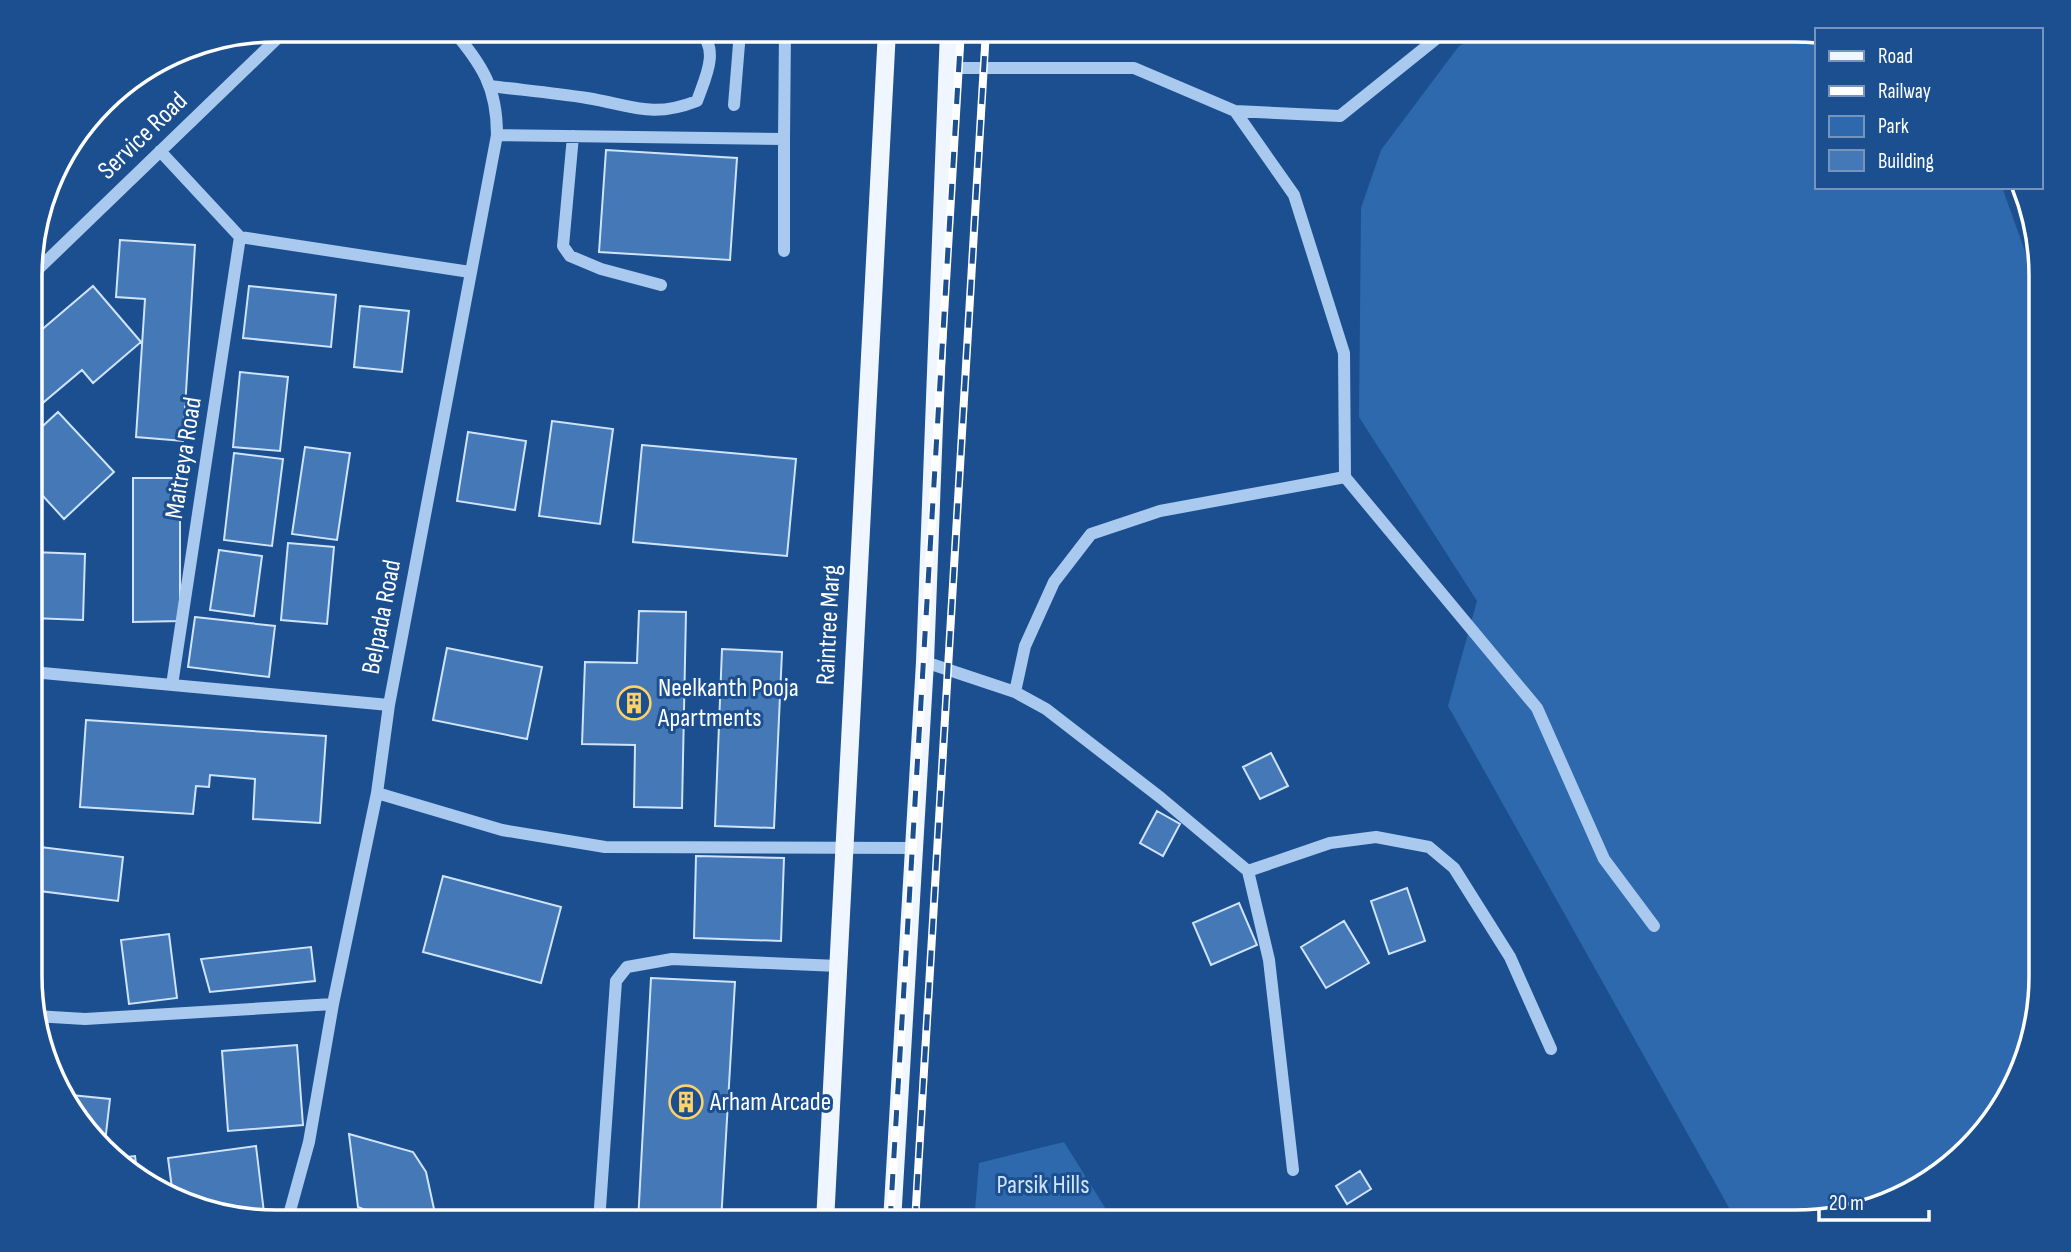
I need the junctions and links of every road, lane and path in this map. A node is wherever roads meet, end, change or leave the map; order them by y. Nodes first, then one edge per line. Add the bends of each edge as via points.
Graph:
1 (273, 42) edge
2 (463, 42) edge
3 (707, 42) edge
4 (739, 42) edge
5 (785, 42) edge
6 (886, 42) edge
7 (949, 42) edge
8 (1432, 42) edge
9 (948, 68) junction
10 (490, 86) junction
11 (734, 105) dead end
12 (1235, 111) junction
13 (497, 135) junction
14 (573, 136) junction
15 (784, 139) junction
16 (160, 151) junction
17 (240, 237) junction
18 (784, 251) dead end
19 (43, 265) edge
20 (470, 272) junction
21 (661, 285) dead end
22 (1345, 477) junction
23 (925, 662) junction
24 (42, 673) edge
25 (172, 685) junction
26 (1015, 692) junction
27 (389, 705) junction
28 (377, 793) junction
29 (844, 847) junction
30 (914, 848) junction
31 (1248, 871) junction
32 (1654, 926) dead end
33 (838, 966) junction
34 (333, 1004) junction
35 (45, 1017) edge
36 (1551, 1049) dead end
37 (1293, 1170) dead end
38 (290, 1210) edge
39 (600, 1210) edge
40 (826, 1210) edge
41 (893, 1210) edge

1 - 16 street, Service Road
2 - 10 street, Belpada Road via 480,63
3 - 10 street via 711,57 697,101 680,108 644,111
4 - 11 street
5 - 15 street
6 - 29 main road, Raintree Marg
7 - 9 main road
8 - 12 street via 1340,116
9 - 12 street via 1134,68
9 - 23 main road
10 - 13 street, Belpada Road via 497,109
12 - 22 street via 1294,195 1344,354
13 - 14 street
13 - 20 street, Belpada Road
14 - 15 street
14 - 21 street via 563,246 570,256 601,269
15 - 18 street
16 - 17 street
16 - 19 street, Service Road
17 - 20 street
17 - 25 street, Maitreya Road
20 - 27 street, Belpada Road
22 - 26 street via 1160,510 1091,534 1054,582 1025,646
22 - 32 street via 1536,708 1604,859
23 - 26 street
23 - 30 main road
24 - 25 street
25 - 27 street
26 - 31 street via 1046,709
27 - 28 street, Belpada Road
28 - 29 street via 502,830 605,847
28 - 34 street, Belpada Road
29 - 30 street
29 - 33 main road, Raintree Marg
30 - 41 main road
31 - 36 street via 1330,843 1376,837 1429,847 1454,868 1510,957
31 - 37 street via 1269,960
33 - 39 street via 673,959 628,967 615,981
33 - 40 main road, Raintree Marg
34 - 35 street via 85,1019
34 - 38 street, Belpada Road via 309,1142

